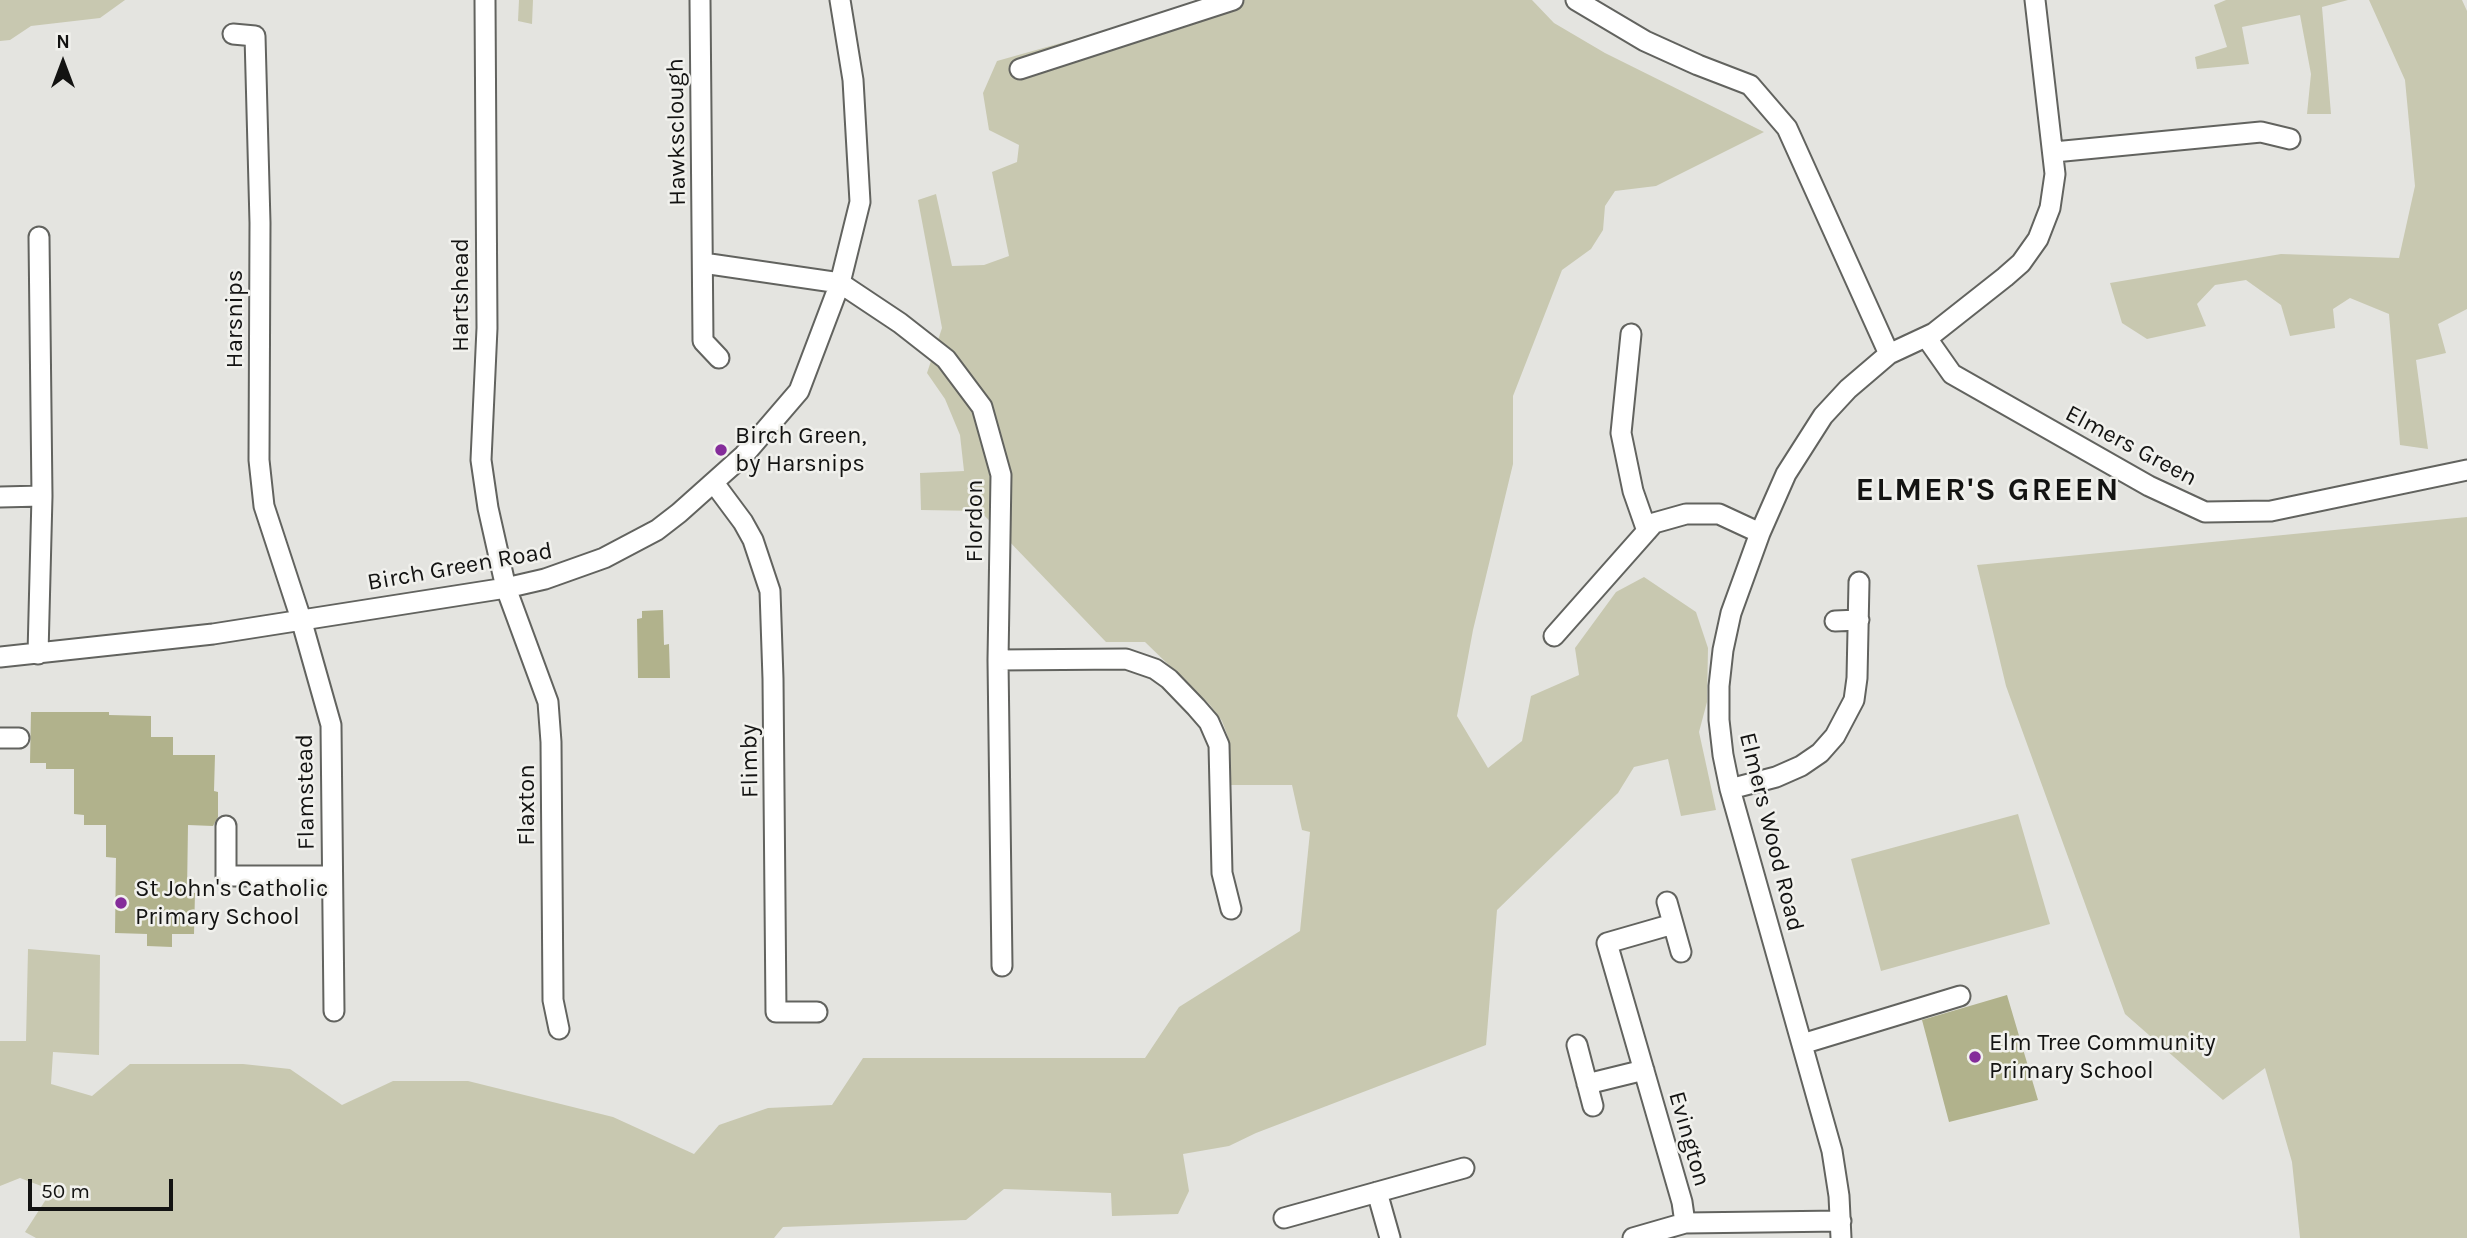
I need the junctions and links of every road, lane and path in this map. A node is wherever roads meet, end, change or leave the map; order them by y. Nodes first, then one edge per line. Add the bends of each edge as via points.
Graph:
1 (485, 0) edge
2 (700, 0) edge
3 (840, 0) edge
4 (1233, 0) edge
5 (1576, 0) edge
6 (2035, 0) edge
7 (233, 34) dead end
8 (1020, 69) dead end
9 (2290, 139) dead end
10 (2053, 152) junction
11 (39, 237) dead end
12 (703, 263) junction
13 (840, 283) junction
14 (1631, 334) dead end
15 (1926, 337) junction
16 (1889, 354) junction
17 (719, 358) dead end
18 (2467, 470) edge
19 (714, 483) junction
20 (42, 496) junction
21 (0, 497) edge
22 (1647, 531) junction
23 (1760, 533) junction
24 (1858, 582) dead end
25 (506, 587) junction
26 (301, 619) junction
27 (1859, 620) junction
28 (1835, 621) dead end
29 (1554, 636) dead end
30 (38, 654) junction
31 (0, 657) edge
32 (998, 660) junction
33 (1730, 789) junction
34 (226, 826) dead end
35 (332, 876) junction
36 (1667, 902) dead end
37 (1231, 909) dead end
38 (1673, 924) junction
39 (1681, 952) dead end
40 (1002, 966) dead end
41 (1960, 996) dead end
42 (334, 1011) dead end
43 (817, 1012) dead end
44 (559, 1029) dead end
45 (1801, 1044) junction
46 (1577, 1045) dead end
47 (1644, 1070) junction
48 (1587, 1084) junction
49 (1593, 1107) dead end
50 (1464, 1168) dead end
51 (1377, 1192) junction
52 (1284, 1218) dead end
53 (1685, 1223) junction
54 (1841, 1229) edge
55 (1390, 1238) edge
56 (1633, 1238) edge

1 - 25 street, Hartshead via 487,328 481,460
2 - 12 street, Hawksclough
3 - 13 street, Birch Green Road via 853,80 860,202
4 - 8 street
5 - 16 street via 1644,41 1750,85 1787,128
6 - 10 street
7 - 26 street, Harsnips via 255,36 259,460 264,506
9 - 10 street via 2261,132
10 - 15 street via 2050,208 2038,239 2005,277
11 - 20 street
12 - 13 street
12 - 17 street, Hawksclough via 703,341
13 - 19 street, Birch Green Road via 799,391
13 - 32 street, Flordon via 946,359 982,407 1001,475
14 - 22 street via 1621,433
15 - 16 street
15 - 18 street, Elmers Green via 1952,374 2205,513 2271,511
16 - 23 street, Elmers Wood Road via 1824,416 1786,474
19 - 25 street, Birch Green Road via 657,530 630,545 576,569
19 - 43 street, Flimby via 748,531 770,591 776,1012
20 - 21 street
20 - 30 street
22 - 23 street via 1654,523 1686,514 1719,514
22 - 29 street
23 - 33 street, Elmers Wood Road via 1731,613 1723,650 1719,720
24 - 27 street
25 - 26 street, Birch Green Road
25 - 44 street, Flaxton via 548,702 553,1000
26 - 30 street, Birch Green Road
26 - 35 street, Flamstead via 331,725
27 - 28 street
27 - 33 street via 1854,700 1835,736 1801,766
30 - 31 street, Birch Green Road
32 - 37 street via 1126,659 1155,669 1196,707 1219,745 1222,873
32 - 40 street, Flordon
33 - 45 street, Elmers Wood Road
34 - 35 street via 226,876
35 - 42 street, Flamstead
36 - 38 street
38 - 39 street
38 - 47 street, Evington via 1607,943
41 - 45 street
45 - 54 street, Elmers Wood Road via 1832,1151
46 - 48 street
47 - 48 street, Evington
47 - 53 street, Evington
48 - 49 street
50 - 51 street
51 - 52 street
51 - 55 street
53 - 54 street, Evington
53 - 56 street, Evington

